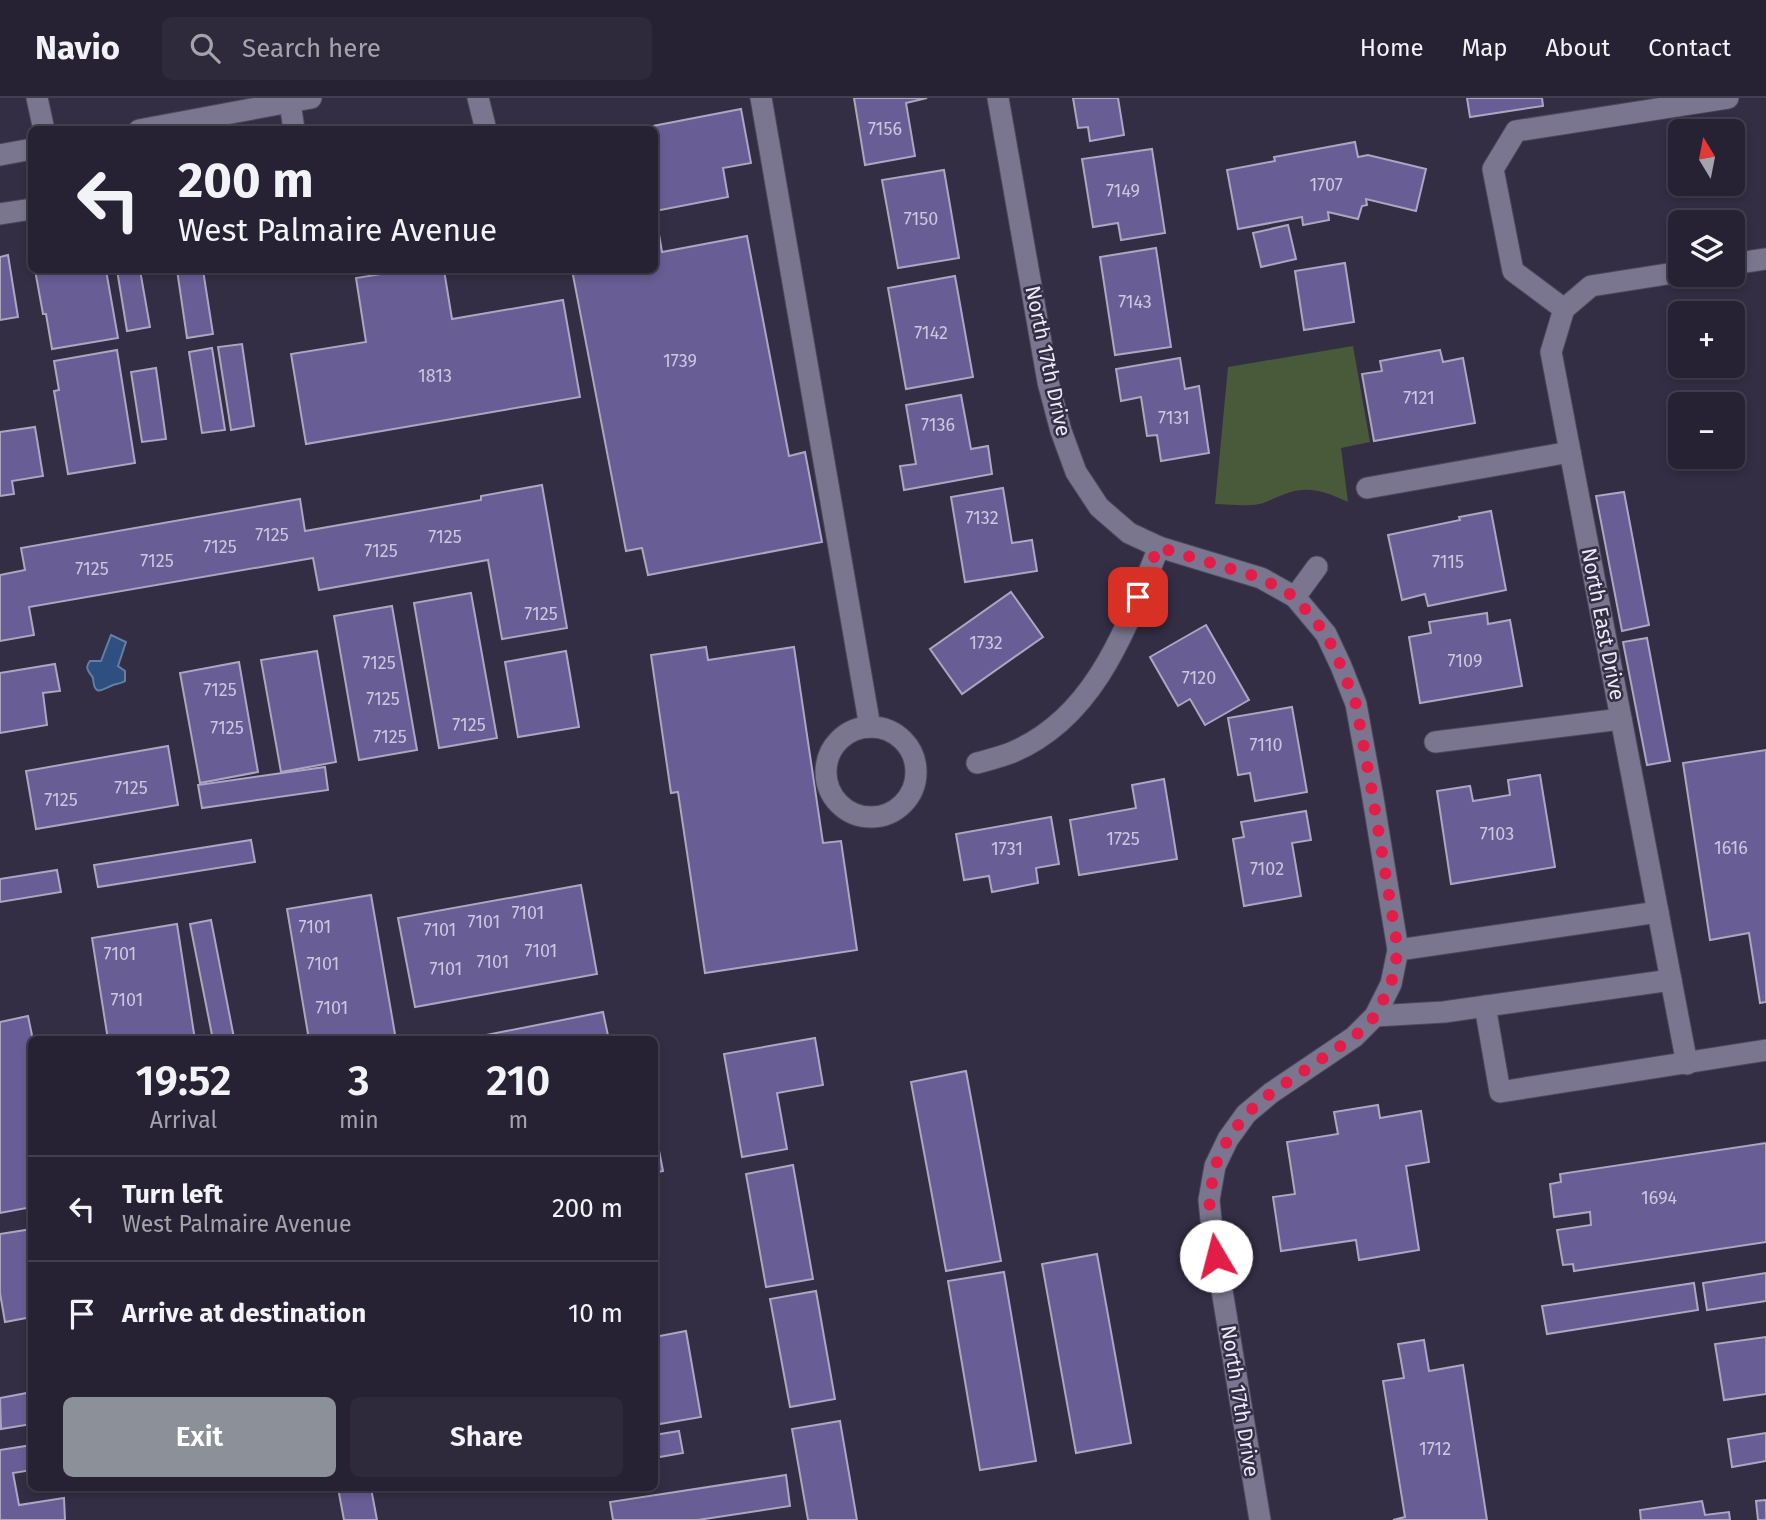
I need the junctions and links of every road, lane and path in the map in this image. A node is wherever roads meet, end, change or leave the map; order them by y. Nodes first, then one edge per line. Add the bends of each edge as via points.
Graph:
1 (37, 98) edge
2 (478, 98) edge
3 (761, 98) edge
4 (998, 98) edge
5 (1728, 98) edge
6 (301, 100) edge
7 (266, 102) edge
8 (43, 126) edge
9 (157, 126) edge
10 (294, 126) edge
11 (485, 126) edge
12 (28, 150) edge
13 (0, 155) edge
14 (28, 210) edge
15 (0, 214) edge
16 (1766, 259) edge
17 (1745, 262) edge
18 (1668, 274) edge
19 (1564, 309) junction
20 (1570, 453) junction
21 (1367, 488) dead end
22 (1158, 547) junction
23 (1317, 568) dead end
24 (1295, 597) junction
25 (1621, 719) junction
26 (870, 727) junction
27 (1435, 742) dead end
28 (977, 763) dead end
29 (1658, 912) junction
30 (1398, 950) junction
31 (1671, 980) junction
32 (1485, 1006) junction
33 (1375, 1016) junction
34 (1766, 1050) edge
35 (1687, 1064) junction
36 (1260, 1520) edge

1 - 8 street
2 - 11 street
3 - 26 street
4 - 22 street, North 17th Drive via 1045,369 1061,431 1076,472 1099,507 1129,533
5 - 19 street via 1516,131 1493,169 1513,271
6 - 7 street
6 - 10 street
7 - 9 street
12 - 13 street
14 - 15 street
16 - 17 street
18 - 19 street via 1591,286
19 - 20 street, North East Drive via 1551,352
20 - 21 street
20 - 25 street, North East Drive
22 - 24 street, North 17th Drive via 1261,578
22 - 28 street via 1118,643 1073,711 1013,752
23 - 24 street
24 - 30 street, North 17th Drive via 1326,634 1356,704
25 - 27 street
25 - 29 street, North East Drive
26 - 26 street via 853,730 838,740 825,772 828,789 838,804 871,817 888,814 903,804 916,772 903,740 888,730
29 - 30 street
29 - 31 street, North East Drive
30 - 33 street, North 17th Drive via 1391,984
31 - 32 street
31 - 35 street, North East Drive
32 - 33 street
32 - 35 street via 1500,1092
33 - 36 street, North 17th Drive via 1354,1037 1246,1114 1215,1166 1209,1200 1212,1230
34 - 35 street

